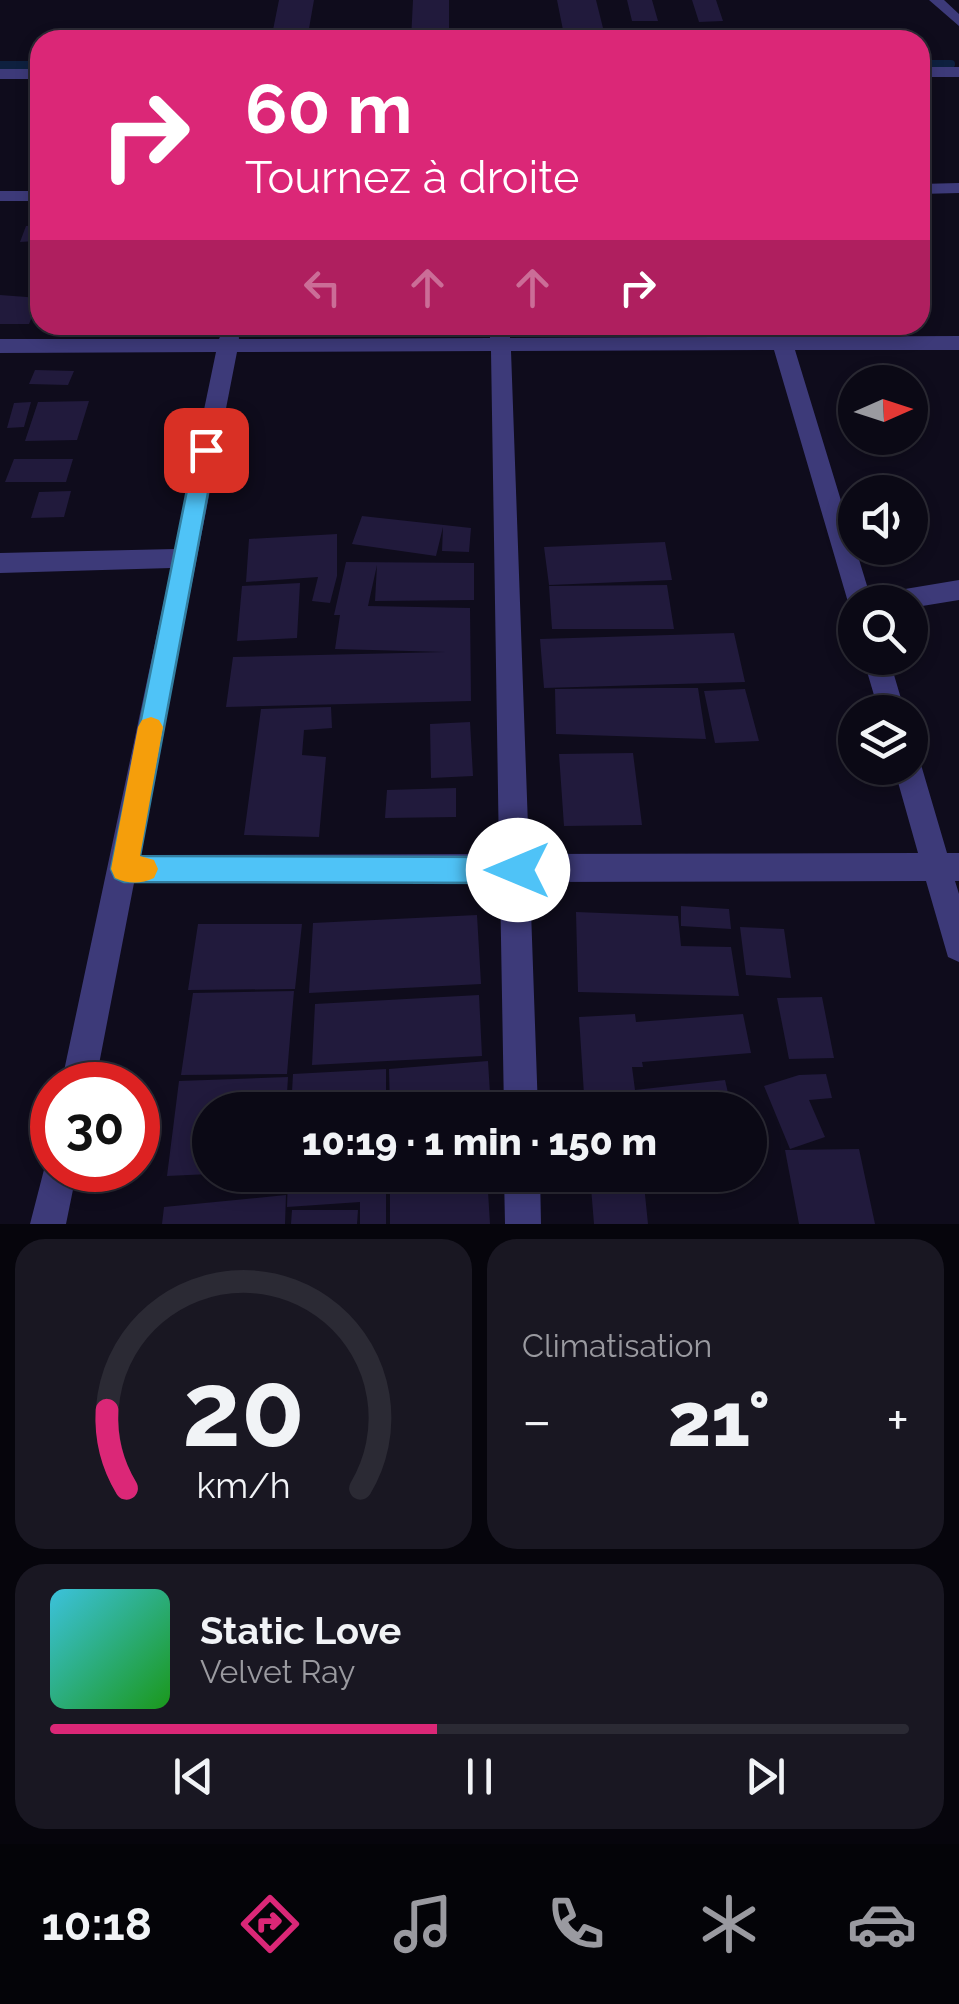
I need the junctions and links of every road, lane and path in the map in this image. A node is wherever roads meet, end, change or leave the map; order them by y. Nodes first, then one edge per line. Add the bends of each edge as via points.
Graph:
1 (930, 72) edge
2 (959, 72) edge
3 (0, 74) edge
4 (30, 74) edge
5 (959, 188) edge
6 (930, 189) edge
7 (0, 196) edge
8 (30, 196) edge
9 (211, 335) edge
10 (230, 335) edge
11 (501, 335) edge
12 (548, 335) edge
13 (959, 343) edge
14 (782, 345) junction
15 (0, 346) edge
16 (182, 558) junction
17 (0, 562) edge
18 (855, 585) edge
19 (959, 590) edge
20 (928, 595) edge
21 (915, 785) edge
22 (948, 868) edge
23 (124, 869) junction
24 (518, 870) junction
25 (959, 946) edge
26 (83, 1062) edge
27 (521, 1092) edge
28 (55, 1192) edge
29 (522, 1192) edge
30 (48, 1224) edge
31 (523, 1224) edge

1 - 2 street
3 - 4 street
5 - 6 street
7 - 8 street
9 - 15 street
10 - 16 street
11 - 24 street
12 - 14 street
13 - 14 street
14 - 18 street
16 - 17 street
16 - 23 street
19 - 20 street
21 - 22 street
22 - 24 street
22 - 25 street
23 - 24 street
23 - 26 street
24 - 27 street
28 - 30 street
29 - 31 street

